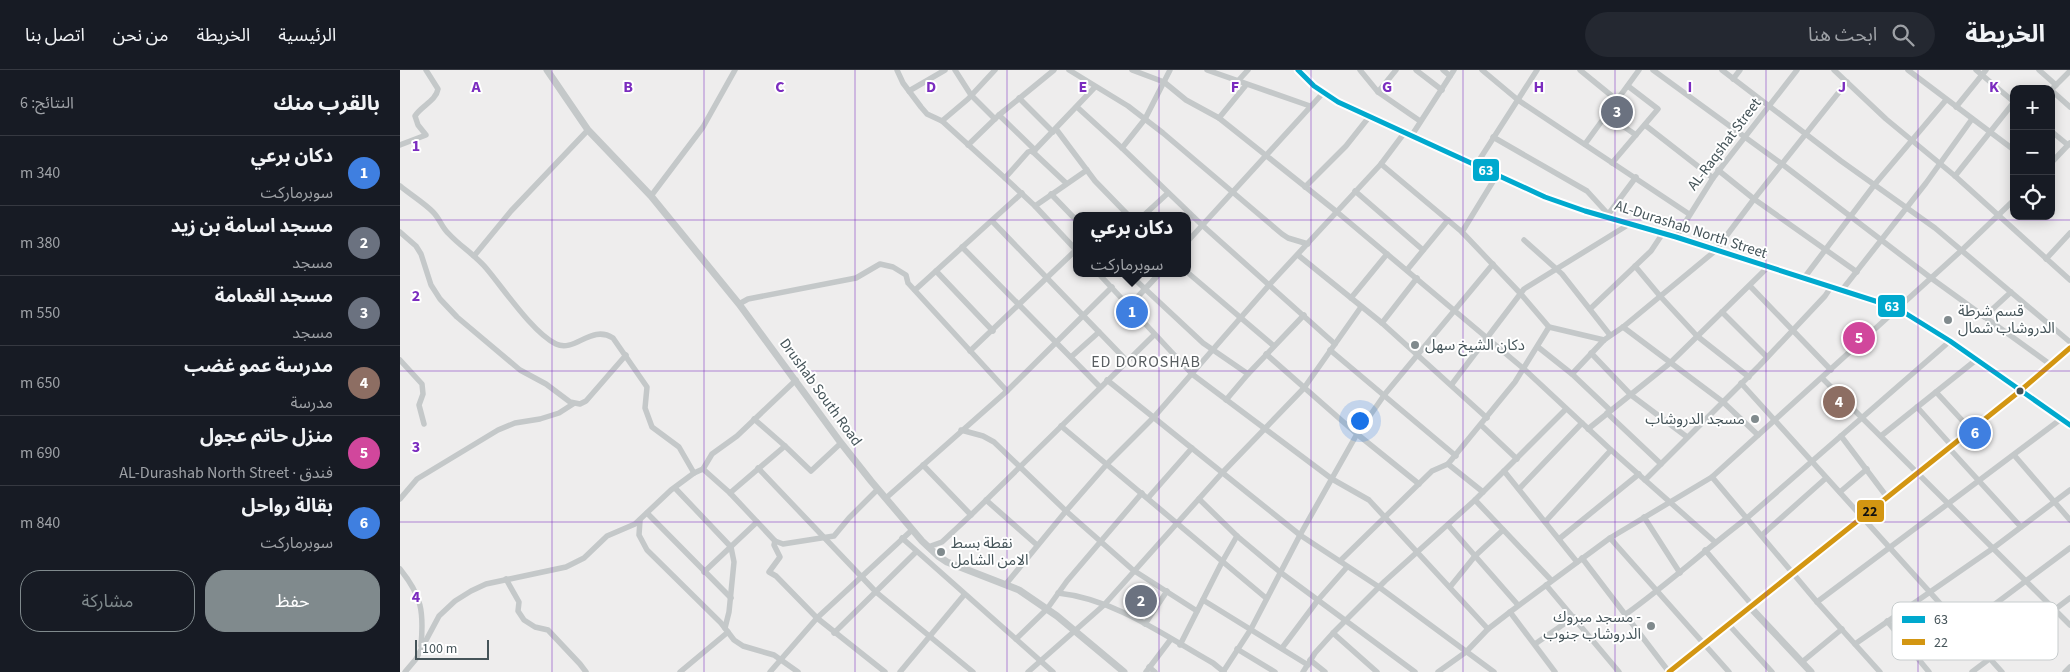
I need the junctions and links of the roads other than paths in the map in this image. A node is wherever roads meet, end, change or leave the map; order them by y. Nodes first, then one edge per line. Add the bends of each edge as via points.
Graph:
1 (426, 70) edge
2 (547, 70) edge
3 (735, 70) edge
4 (897, 70) edge
5 (945, 70) edge
6 (955, 70) edge
7 (995, 70) edge
8 (1054, 70) edge
9 (1069, 70) edge
10 (1132, 70) edge
11 (1170, 70) edge
12 (1207, 70) edge
13 (1248, 70) edge
14 (1298, 70) edge
15 (1360, 70) edge
16 (1396, 70) edge
17 (1416, 70) edge
18 (1443, 70) edge
19 (1454, 70) edge
20 (1482, 70) edge
21 (1537, 70) edge
22 (1580, 70) edge
23 (1640, 70) edge
24 (1653, 70) edge
25 (1722, 70) edge
26 (1740, 70) edge
27 (1796, 70) edge
28 (1834, 70) edge
29 (1908, 70) edge
30 (1976, 70) edge
31 (1986, 70) edge
32 (2039, 70) edge
33 (2070, 72) edge
34 (1982, 75) junction
35 (1450, 76) junction
36 (1733, 78) junction
37 (1164, 82) junction
38 (1237, 82) junction
39 (1847, 82) junction
40 (1246, 85) junction
41 (2056, 85) joint
42 (1628, 86) junction
43 (1095, 87) junction
44 (1442, 90) junction
45 (909, 91) junction
46 (1378, 92) junction
47 (1322, 93) junction
48 (2055, 93) edge
49 (971, 95) junction
50 (1019, 98) junction
51 (2010, 99) edge
52 (1518, 100) junction
53 (1946, 100) junction
54 (1618, 101) junction
55 (1769, 105) junction
56 (1310, 106) junction
57 (2070, 106) edge
58 (1077, 107) junction
59 (1956, 107) junction
60 (2010, 107) edge
61 (1607, 115) junction
62 (1369, 116) junction
63 (997, 117) junction
64 (1219, 118) junction
65 (1145, 119) junction
66 (1972, 119) junction
67 (942, 121) junction
68 (1420, 121) junction
69 (1645, 125) junction
70 (588, 130) junction
71 (1054, 131) junction
72 (1989, 132) junction
73 (1408, 133) junction
74 (1806, 133) junction
75 (2055, 134) edge
76 (1636, 135) junction
77 (1493, 137) junction
78 (1743, 137) junction
79 (1912, 140) junction
80 (1584, 144) junction
81 (2069, 144) edge
82 (968, 145) junction
83 (400, 146) edge
84 (2010, 147) edge
85 (1122, 148) junction
86 (1034, 151) junction
87 (1266, 155) junction
88 (2055, 159) edge
89 (1612, 163) junction
90 (1939, 163) junction
91 (1381, 164) junction
92 (1782, 164) junction
93 (1476, 165) junction
94 (1087, 170) junction
95 (1718, 170) junction
96 (1497, 176) junction
97 (1955, 176) junction
98 (1636, 177) junction
99 (1006, 178) junction
100 (1713, 178) junction
101 (1066, 183) junction
102 (1875, 184) junction
103 (400, 186) edge
104 (1305, 187) junction
105 (1355, 191) junction
106 (1232, 192) junction
107 (1022, 193) junction
108 (1168, 193) junction
109 (1052, 194) junction
110 (651, 196) junction
111 (1754, 198) junction
112 (2010, 204) edge
113 (1035, 206) junction
114 (1907, 208) junction
115 (1125, 212) edge
116 (1147, 212) edge
117 (1188, 212) edge
118 (1337, 212) junction
119 (1689, 214) junction
120 (1191, 215) edge
121 (1607, 215) junction
122 (1999, 215) junction
123 (1073, 217) edge
124 (1850, 218) junction
125 (1448, 220) junction
126 (992, 221) junction
127 (1631, 223) junction
128 (1202, 225) junction
129 (400, 232) edge
130 (1462, 232) junction
131 (1663, 233) junction
132 (2070, 233) edge
133 (1191, 237) edge
134 (1676, 237) junction
135 (1524, 240) dead end
136 (1881, 240) junction
137 (1308, 244) junction
138 (1073, 246) edge
139 (962, 247) junction
140 (1963, 249) junction
141 (1423, 250) junction
142 (1825, 250) junction
143 (1715, 251) junction
144 (1073, 254) edge
145 (1387, 254) junction
146 (1298, 255) junction
147 (474, 256) junction
148 (2046, 259) junction
149 (1493, 264) junction
150 (1635, 266) junction
151 (1768, 267) junction
152 (1556, 269) junction
153 (1407, 270) junction
154 (936, 271) junction
155 (1857, 272) junction
156 (1191, 276) edge
157 (1102, 277) edge
158 (1132, 277) edge
159 (1156, 277) edge
160 (1416, 278) junction
161 (1804, 278) junction
162 (1931, 278) junction
163 (1046, 279) junction
164 (2070, 280) edge
165 (1270, 284) junction
166 (1750, 286) junction
167 (1112, 287) junction
168 (1831, 287) junction
169 (916, 290) junction
170 (1144, 290) junction
171 (1842, 290) junction
172 (2010, 292) junction
173 (1520, 293) junction
174 (1660, 296) junction
175 (1351, 298) junction
176 (739, 304) junction
177 (1019, 306) junction
178 (1128, 306) junction
179 (1362, 307) junction
180 (1898, 308) junction
181 (1590, 309) junction
182 (1454, 311) junction
183 (1722, 312) junction
184 (1304, 315) junction
185 (1083, 316) junction
186 (1984, 317) junction
187 (1240, 319) junction
188 (1382, 323) junction
189 (1549, 327) junction
190 (1623, 327) junction
191 (1794, 329) junction
192 (993, 331) junction
193 (1099, 332) junction
194 (1154, 334) junction
195 (1610, 335) junction
196 (1697, 336) junction
197 (1488, 338) junction
198 (1604, 340) junction
199 (1950, 341) junction
200 (1056, 342) junction
201 (2070, 342) edge
202 (1335, 344) junction
203 (1274, 346) junction
204 (1538, 347) junction
205 (2070, 348) edge
206 (1212, 350) junction
207 (1330, 350) junction
208 (970, 351) junction
209 (1590, 353) junction
210 (1266, 354) junction
211 (626, 355) junction
212 (1417, 356) junction
213 (1071, 357) junction
214 (1767, 357) junction
215 (400, 360) edge
216 (1976, 360) junction
217 (1127, 361) junction
218 (1670, 363) junction
219 (2051, 365) junction
220 (1524, 369) junction
221 (1831, 370) junction
222 (1192, 374) junction
223 (1248, 374) junction
224 (1572, 374) junction
225 (1749, 377) junction
226 (1822, 378) junction
227 (796, 380) junction
228 (1108, 380) junction
229 (1741, 383) junction
230 (1452, 384) junction
231 (1100, 387) junction
232 (1304, 388) junction
233 (1007, 391) junction
234 (2020, 391) junction
235 (1936, 392) junction
236 (1385, 394) junction
237 (1631, 395) junction
238 (1226, 400) junction
239 (1723, 402) junction
240 (573, 404) junction
241 (1917, 407) junction
242 (1566, 409) junction
243 (1609, 412) junction
244 (1154, 417) junction
245 (1488, 418) junction
246 (1862, 418) junction
247 (2060, 419) junction
248 (754, 420) junction
249 (1776, 420) junction
250 (424, 424) dead end
251 (1582, 424) junction
252 (1482, 425) junction
253 (2070, 425) edge
254 (1061, 426) junction
255 (1588, 429) junction
256 (961, 430) junction
257 (1265, 430) junction
258 (1971, 430) junction
259 (1357, 434) junction
260 (1758, 436) junction
261 (1841, 436) junction
262 (1881, 436) junction
263 (1687, 437) junction
264 (841, 443) junction
265 (785, 446) junction
266 (1950, 446) junction
267 (1192, 448) junction
268 (1611, 450) junction
269 (2014, 454) junction
270 (1456, 456) junction
271 (1517, 459) junction
272 (1810, 461) junction
273 (1107, 464) junction
274 (1448, 464) junction
275 (1661, 464) junction
276 (923, 465) junction
277 (1019, 467) junction
278 (758, 468) junction
279 (702, 469) junction
280 (1867, 469) junction
281 (1504, 471) junction
282 (1917, 472) junction
283 (694, 473) junction
284 (1222, 474) junction
285 (1639, 474) junction
286 (1712, 477) junction
287 (1826, 478) junction
288 (1332, 479) junction
289 (1646, 480) junction
290 (1978, 481) junction
291 (1419, 484) junction
292 (675, 488) junction
293 (878, 489) junction
294 (1519, 489) junction
295 (2070, 490) edge
296 (1483, 492) junction
297 (1840, 492) junction
298 (730, 493) junction
299 (1142, 494) junction
300 (1887, 497) junction
301 (886, 498) junction
302 (1148, 498) junction
303 (1199, 498) junction
304 (400, 499) edge
305 (986, 500) junction
306 (1475, 500) junction
307 (1669, 502) junction
308 (1948, 502) junction
309 (2054, 502) junction
310 (1066, 511) junction
311 (647, 513) junction
312 (971, 515) junction
313 (1385, 516) junction
314 (1863, 516) junction
315 (1644, 517) junction
316 (1747, 518) junction
317 (640, 520) junction
318 (2070, 520) edge
319 (757, 522) junction
320 (1545, 522) junction
321 (1177, 524) junction
322 (1448, 525) junction
323 (2022, 527) junction
324 (912, 530) junction
325 (1503, 530) junction
326 (1300, 535) junction
327 (1762, 535) junction
328 (1238, 536) junction
329 (824, 538) junction
330 (902, 538) junction
331 (1610, 538) junction
332 (1559, 539) junction
333 (1100, 540) junction
334 (775, 541) junction
335 (1715, 542) junction
336 (1037, 545) junction
337 (731, 547) junction
338 (928, 547) junction
339 (1890, 547) junction
340 (1992, 548) junction
341 (2070, 548) edge
342 (1705, 550) junction
343 (916, 552) junction
344 (1418, 552) junction
345 (1475, 556) junction
346 (1580, 560) junction
347 (1340, 561) junction
348 (1222, 562) junction
349 (1347, 567) junction
350 (400, 569) edge
351 (1133, 570) junction
352 (704, 572) junction
353 (1280, 572) junction
354 (1793, 572) junction
355 (1680, 573) junction
356 (860, 576) junction
357 (506, 579) junction
358 (1549, 582) junction
359 (2026, 582) junction
360 (1006, 584) junction
361 (1379, 587) junction
362 (1450, 588) junction
363 (1658, 591) junction
364 (1930, 591) junction
365 (876, 592) junction
366 (1167, 592) junction
367 (1058, 593) junction
368 (964, 594) junction
369 (731, 598) junction
370 (1266, 598) junction
371 (2070, 598) edge
372 (1203, 600) junction
373 (1318, 600) junction
374 (1817, 602) junction
375 (1914, 602) edge
376 (1940, 602) edge
377 (1999, 602) edge
378 (2046, 602) edge
379 (1104, 605) junction
380 (1518, 605) junction
381 (1751, 606) junction
382 (2058, 608) edge
383 (1047, 609) junction
384 (1197, 610) junction
385 (1510, 612) junction
386 (1626, 614) junction
387 (2058, 614) edge
388 (1574, 617) junction
389 (816, 618) junction
390 (1892, 618) edge
391 (1345, 621) junction
392 (1887, 621) junction
393 (1145, 624) junction
394 (1729, 625) junction
395 (2070, 625) edge
396 (1892, 627) edge
397 (1251, 629) junction
398 (1488, 629) junction
399 (1842, 629) junction
400 (726, 630) junction
401 (1074, 631) junction
402 (834, 633) junction
403 (1333, 633) junction
404 (930, 637) junction
405 (1016, 639) junction
406 (1171, 639) junction
407 (1705, 643) junction
408 (1180, 644) junction
409 (1534, 644) junction
410 (1855, 644) junction
411 (1282, 648) junction
412 (1237, 649) junction
413 (420, 651) junction
414 (1466, 652) junction
415 (780, 659) junction
416 (1039, 660) junction
417 (1919, 660) edge
418 (1987, 660) edge
419 (1992, 660) edge
420 (1309, 662) junction
421 (1802, 662) junction
422 (2070, 667) edge
423 (1147, 670) edge
424 (405, 672) edge
425 (586, 672) edge
426 (680, 672) edge
427 (770, 672) edge
428 (798, 672) edge
429 (885, 672) edge
430 (900, 672) edge
431 (973, 672) edge
432 (1028, 672) edge
433 (1053, 672) edge
434 (1124, 672) edge
435 (1155, 672) edge
436 (1224, 672) edge
437 (1275, 672) edge
438 (1303, 672) edge
439 (1325, 672) edge
440 (1377, 672) edge
441 (1415, 672) edge
442 (1438, 672) edge
443 (1494, 672) edge
444 (1555, 672) edge
445 (1619, 672) edge
446 (1669, 672) edge
447 (1729, 672) edge
448 (1772, 672) edge
449 (1811, 672) edge
450 (1880, 672) edge
451 (1929, 672) edge
452 (1972, 672) edge
453 (2002, 672) edge
454 (2065, 672) edge

1 - 83 street via 438,89 415,116 426,135
2 - 70 street, Drushab South Road
3 - 110 street via 703,127
4 - 45 street
5 - 45 street
6 - 49 street
7 - 49 street
8 - 50 street
9 - 43 street
10 - 37 street
11 - 37 street
12 - 38 street
13 - 38 street
14 - 47 street, AL-Durashab North Street
15 - 46 street
16 - 46 street
17 - 44 street
18 - 35 street
19 - 35 street
20 - 52 street
21 - 52 street
22 - 54 street
23 - 42 street
24 - 78 street
25 - 36 street
26 - 36 street
27 - 55 street, AL-Raqshat Street
28 - 39 street
29 - 53 street
30 - 34 street
31 - 34 street
32 - 41 street
33 - 41 street
34 - 51 street
34 - 59 street
35 - 44 street
36 - 55 street
37 - 64 street via 1186,100
37 - 65 street
38 - 40 street
39 - 74 street
39 - 79 street
40 - 56 street
40 - 64 street
42 - 54 street
42 - 69 street via 1658,108
43 - 58 street
43 - 65 street
44 - 68 street
45 - 67 street via 928,114
46 - 68 street
47 - 56 street
47 - 62 street, AL-Durashab North Street
48 - 57 street
49 - 63 street
49 - 67 street
50 - 63 street
50 - 71 street
52 - 77 street
52 - 80 street
53 - 59 street
53 - 79 street
54 - 61 street
55 - 74 street
55 - 78 street, AL-Raqshat Street
56 - 87 street
58 - 71 street
58 - 85 street
59 - 66 street
60 - 72 street
61 - 76 street
61 - 80 street
62 - 73 street, AL-Durashab North Street
62 - 104 street via 1340,152
63 - 82 street
63 - 86 street
64 - 87 street
65 - 85 street
65 - 106 street
66 - 72 street
66 - 90 street
67 - 82 street
68 - 73 street
69 - 76 street
69 - 100 street
70 - 110 street, Drushab South Road
70 - 147 street via 511,210
71 - 86 street
71 - 94 street
72 - 84 street
72 - 97 street
73 - 91 street
73 - 93 street, AL-Durashab North Street
74 - 92 street
74 - 102 street
75 - 81 street
76 - 89 street
77 - 93 street
77 - 121 street via 1586,191
78 - 92 street
78 - 95 street, AL-Raqshat Street
79 - 90 street
79 - 102 street
80 - 89 street
81 - 88 street
82 - 99 street
85 - 108 street
86 - 99 street via 1028,152
86 - 101 street
87 - 104 street
87 - 106 street
89 - 98 street
90 - 97 street
90 - 114 street
91 - 105 street
91 - 125 street
92 - 111 street
92 - 124 street
93 - 96 street, AL-Durashab North Street
94 - 101 street
94 - 115 street
95 - 100 street, AL-Raqshat Street
95 - 111 street
96 - 121 street, AL-Durashab North Street via 1545,197
96 - 130 street
97 - 122 street
98 - 119 street
98 - 121 street
99 - 107 street
100 - 119 street, AL-Raqshat Street
101 - 109 street
102 - 114 street
102 - 124 street
103 - 147 street via 434,213 447,233
104 - 118 street
105 - 118 street
105 - 141 street
106 - 128 street
106 - 137 street via 1288,238
107 - 113 street
107 - 126 street
108 - 116 street
108 - 117 street
109 - 113 street
109 - 123 street
110 - 176 street, Drushab South Road
111 - 142 street
111 - 143 street
112 - 122 street
113 - 138 street
114 - 136 street
114 - 140 street
118 - 137 street
118 - 145 street
119 - 134 street, AL-Raqshat Street
120 - 128 street
121 - 127 street, AL-Durashab North Street
122 - 140 street
122 - 148 street
124 - 136 street
124 - 142 street
125 - 130 street
125 - 141 street
126 - 139 street
126 - 163 street
127 - 131 street, AL-Durashab North Street
127 - 152 street
128 - 133 street
128 - 165 street
129 - 240 street via 416,246 431,284 457,317 520,370
130 - 149 street
131 - 134 street, AL-Durashab North Street
131 - 150 street via 1658,243
132 - 148 street
134 - 143 street, AL-Durashab North Street
135 - 152 street
136 - 155 street
136 - 162 street
137 - 146 street
139 - 154 street
139 - 177 street
140 - 162 street
140 - 172 street
141 - 153 street
142 - 155 street
142 - 161 street
143 - 151 street, AL-Durashab North Street
143 - 174 street
144 - 163 street
145 - 153 street
145 - 175 street
146 - 165 street
146 - 175 street
147 - 211 street via 528,319 557,345 566,346 602,333 613,338
148 - 164 street
149 - 173 street
149 - 182 street
150 - 174 street
150 - 181 street
151 - 161 street, AL-Durashab North Street
151 - 166 street
152 - 173 street
152 - 181 street
153 - 160 street
154 - 169 street
154 - 192 street
155 - 171 street
156 - 187 street
157 - 167 street
158 - 170 street
159 - 170 street
160 - 182 street
160 - 188 street
161 - 168 street, AL-Durashab North Street
162 - 180 street
162 - 186 street
163 - 177 street
163 - 185 street
165 - 184 street
165 - 187 street
166 - 183 street
166 - 191 street
167 - 178 street
167 - 185 street
168 - 171 street, AL-Durashab North Street
168 - 191 street
169 - 176 street via 902,271 880,264 856,278 748,299
169 - 208 street
170 - 178 street
170 - 206 street
171 - 180 street, AL-Durashab North Street
172 - 186 street
172 - 201 street
173 - 189 street
173 - 197 street
174 - 190 street
174 - 196 street
175 - 179 street
176 - 227 street, Drushab South Road
177 - 192 street
177 - 200 street
178 - 194 street
179 - 188 street
179 - 202 street
180 - 199 street, AL-Durashab North Street
180 - 221 street
181 - 195 street
182 - 197 street
182 - 212 street
183 - 196 street
183 - 214 street
184 - 202 street
184 - 203 street
185 - 193 street
185 - 200 street
186 - 219 street
187 - 203 street
187 - 206 street
188 - 212 street
189 - 198 street
189 - 204 street
190 - 195 street
190 - 218 street
191 - 214 street
191 - 221 street
192 - 208 street
193 - 213 street
193 - 217 street
194 - 217 street
194 - 222 street
195 - 198 street
196 - 218 street
196 - 225 street
197 - 220 street
197 - 230 street
198 - 209 street
199 - 216 street, AL-Durashab North Street
199 - 246 street
200 - 213 street
200 - 233 street
202 - 207 street
203 - 210 street
204 - 220 street
204 - 224 street
205 - 219 street
206 - 222 street
206 - 223 street
207 - 232 street
207 - 236 street
208 - 233 street
209 - 224 street
209 - 237 street
210 - 223 street
210 - 232 street
211 - 240 street via 586,401
211 - 283 street via 647,387 645,408 652,427 679,448
212 - 230 street
212 - 236 street
213 - 231 street
214 - 225 street
215 - 250 street via 422,384 419,405
216 - 234 street, AL-Durashab North Street
216 - 235 street
217 - 228 street
218 - 237 street
218 - 239 street
219 - 234 street
220 - 242 street
220 - 245 street
221 - 226 street
222 - 238 street
222 - 244 street
223 - 238 street
224 - 243 street
225 - 229 street
226 - 246 street
226 - 249 street
227 - 248 street
227 - 264 street, Drushab South Road
228 - 231 street
228 - 244 street
229 - 239 street
229 - 249 street
230 - 245 street
231 - 254 street
232 - 257 street
232 - 259 street
233 - 256 street
234 - 247 street
234 - 258 street
235 - 241 street
235 - 258 street
236 - 259 street
236 - 270 street
237 - 243 street
237 - 263 street
238 - 257 street
239 - 260 street
239 - 263 street
240 - 304 street via 560,413 498,430 417,480
241 - 262 street
241 - 266 street
242 - 251 street
242 - 271 street
243 - 255 street
243 - 275 street
244 - 267 street
244 - 273 street
245 - 252 street
246 - 261 street
246 - 262 street
247 - 253 street
247 - 269 street
248 - 265 street
248 - 279 street via 712,454
249 - 260 street
249 - 272 street
251 - 255 street
251 - 294 street
252 - 270 street
252 - 271 street
254 - 273 street
254 - 277 street
255 - 268 street
256 - 276 street
256 - 277 street via 994,442
257 - 284 street
257 - 288 street
258 - 266 street
259 - 288 street
259 - 291 street
260 - 286 street
261 - 272 street
261 - 280 street
262 - 282 street
263 - 275 street
264 - 265 street via 811,471
264 - 293 street, Drushab South Road
265 - 278 street
266 - 282 street
266 - 290 street
267 - 284 street
267 - 302 street
268 - 285 street
268 - 320 street
269 - 290 street
269 - 309 street
270 - 274 street
271 - 281 street
272 - 287 street
272 - 316 street
273 - 299 street
273 - 310 street
274 - 291 street
274 - 296 street
275 - 289 street
276 - 301 street
276 - 312 street
277 - 305 street
277 - 310 street
278 - 298 street
278 - 329 street
279 - 283 street
279 - 298 street
280 - 297 street
280 - 300 street
281 - 294 street
281 - 296 street
282 - 300 street
282 - 308 street
283 - 292 street
284 - 303 street
284 - 326 street
285 - 289 street
285 - 332 street
286 - 307 street
286 - 316 street
287 - 297 street
287 - 327 street
288 - 313 street via 1369,500
288 - 326 street
289 - 307 street
290 - 308 street
290 - 323 street
291 - 313 street
292 - 311 street
292 - 337 street
293 - 301 street, Drushab South Road
293 - 329 street via 834,536
294 - 320 street
295 - 309 street
296 - 306 street
297 - 314 street
298 - 319 street
299 - 302 street
299 - 333 street
300 - 314 street
301 - 324 street, Drushab South Road
302 - 321 street
303 - 321 street
303 - 328 street
305 - 312 street
305 - 336 street
306 - 322 street
306 - 325 street
307 - 315 street
307 - 335 street
308 - 339 street
308 - 340 street
309 - 318 street
309 - 323 street
310 - 333 street
310 - 336 street
311 - 317 street
311 - 352 street
312 - 338 street via 942,542
313 - 344 street
313 - 347 street
314 - 339 street
314 - 354 street
315 - 331 street
315 - 355 street
316 - 327 street
316 - 335 street
317 - 357 street via 607,536 574,564
317 - 400 street via 639,536 647,550
319 - 334 street
319 - 337 street
320 - 332 street
321 - 348 street
321 - 351 street
322 - 344 street
322 - 345 street
323 - 340 street
324 - 330 street
324 - 338 street, Drushab South Road
325 - 345 street
325 - 358 street
326 - 347 street
326 - 353 street
327 - 354 street
328 - 348 street
328 - 353 street
329 - 334 street via 783,544
329 - 356 street
330 - 343 street
330 - 356 street
331 - 346 street
331 - 363 street
332 - 346 street
333 - 351 street
333 - 367 street
334 - 389 street via 780,557 769,572
335 - 342 street
336 - 360 street
337 - 352 street
337 - 369 street via 734,562
338 - 360 street, Drushab South Road via 947,562
339 - 364 street
339 - 374 street
340 - 359 street
340 - 364 street
341 - 359 street
342 - 355 street
342 - 381 street
343 - 365 street
343 - 368 street
344 - 361 street
344 - 362 street
345 - 362 street
345 - 380 street
346 - 358 street
346 - 386 street
347 - 349 street
348 - 370 street
348 - 372 street
349 - 361 street
349 - 373 street
350 - 413 street via 419,599 422,616
351 - 366 street
351 - 379 street
352 - 369 street
353 - 370 street
353 - 373 street
354 - 374 street
354 - 381 street
355 - 363 street
356 - 365 street
356 - 389 street
357 - 413 street via 471,591 446,608 430,629
357 - 425 street via 519,602 518,611 524,620 548,630
358 - 380 street
358 - 388 street
359 - 377 street
359 - 378 street
360 - 383 street, Drushab South Road
361 - 391 street
361 - 414 street
362 - 398 street
363 - 386 street
363 - 407 street
364 - 375 street
364 - 376 street
365 - 402 street
365 - 404 street
366 - 384 street
366 - 393 street
367 - 379 street
367 - 383 street
368 - 404 street
368 - 405 street
369 - 400 street
370 - 397 street
371 - 382 street
372 - 384 street
372 - 397 street
373 - 391 street
373 - 411 street
374 - 399 street
379 - 393 street
379 - 401 street
380 - 385 street
381 - 394 street
381 - 421 street
383 - 401 street, Drushab South Road
383 - 405 street
384 - 408 street
385 - 398 street
385 - 409 street
386 - 446 street
387 - 395 street
388 - 409 street
388 - 445 street
389 - 402 street
389 - 415 street
390 - 392 street
391 - 403 street
391 - 441 street
392 - 396 street
392 - 410 street
393 - 406 street
394 - 407 street
394 - 448 street
397 - 411 street
397 - 412 street
398 - 414 street
399 - 410 street
399 - 421 street
400 - 415 street via 737,642
400 - 426 street
401 - 416 street
401 - 434 street, Drushab South Road
402 - 429 street
403 - 420 street
403 - 440 street
404 - 430 street
404 - 431 street
405 - 416 street
406 - 408 street
406 - 423 street
407 - 446 street
407 - 447 street
408 - 436 street
409 - 444 street
410 - 450 street
411 - 420 street
412 - 436 street
412 - 437 street
413 - 424 street
414 - 442 street
414 - 443 street
415 - 427 street
415 - 428 street
416 - 432 street
416 - 433 street
417 - 451 street
418 - 452 street
419 - 453 street
420 - 438 street
420 - 439 street
421 - 449 street
422 - 454 street
423 - 435 street

